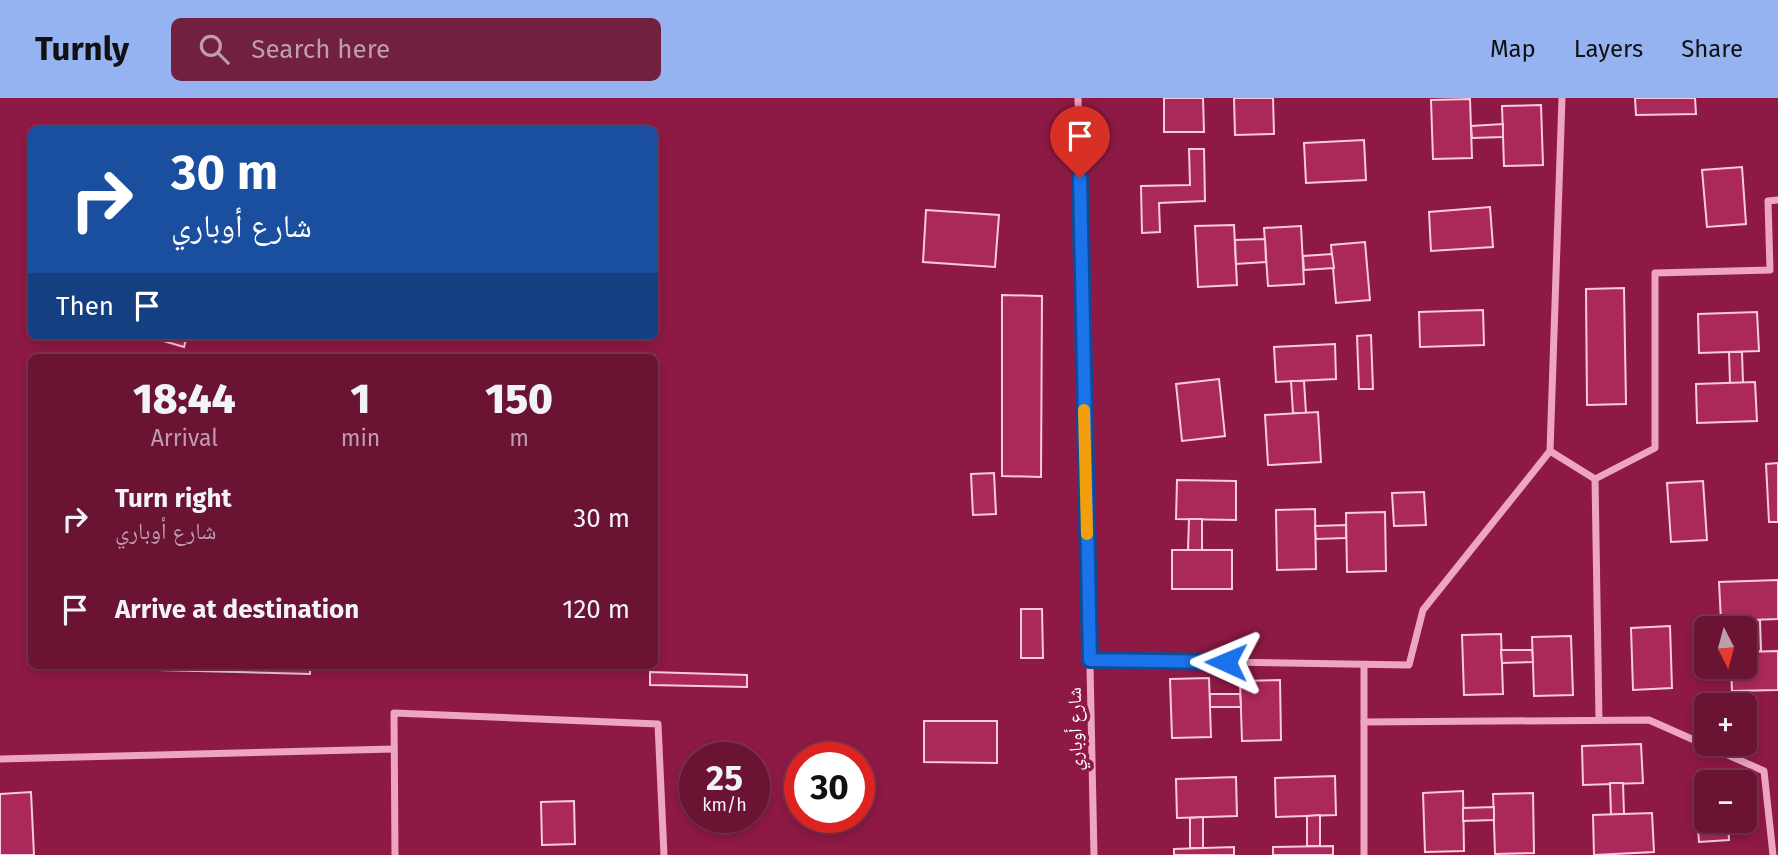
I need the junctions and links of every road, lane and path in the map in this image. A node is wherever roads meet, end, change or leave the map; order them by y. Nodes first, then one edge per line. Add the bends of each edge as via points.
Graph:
1 (1078, 98) edge
2 (1562, 98) edge
3 (1778, 200) edge
4 (1550, 451) junction
5 (1595, 478) junction
6 (1090, 660) junction
7 (1364, 665) junction
8 (1599, 720) junction
9 (1364, 722) junction
10 (394, 749) junction
11 (0, 759) edge
12 (395, 855) edge
13 (664, 855) edge
14 (1094, 855) edge
15 (1364, 855) edge
16 (1773, 855) edge

1 - 6 street, شارع أوباري
2 - 4 street
3 - 5 street via 1768,201 1770,270 1655,273 1655,448
4 - 5 street
4 - 7 street via 1423,610 1409,665
5 - 8 street
6 - 7 street
6 - 14 street, شارع أوباري
7 - 9 street
8 - 9 street
8 - 16 street via 1648,720 1764,771
9 - 15 street
10 - 11 street
10 - 12 street
10 - 13 street via 394,713 659,724

